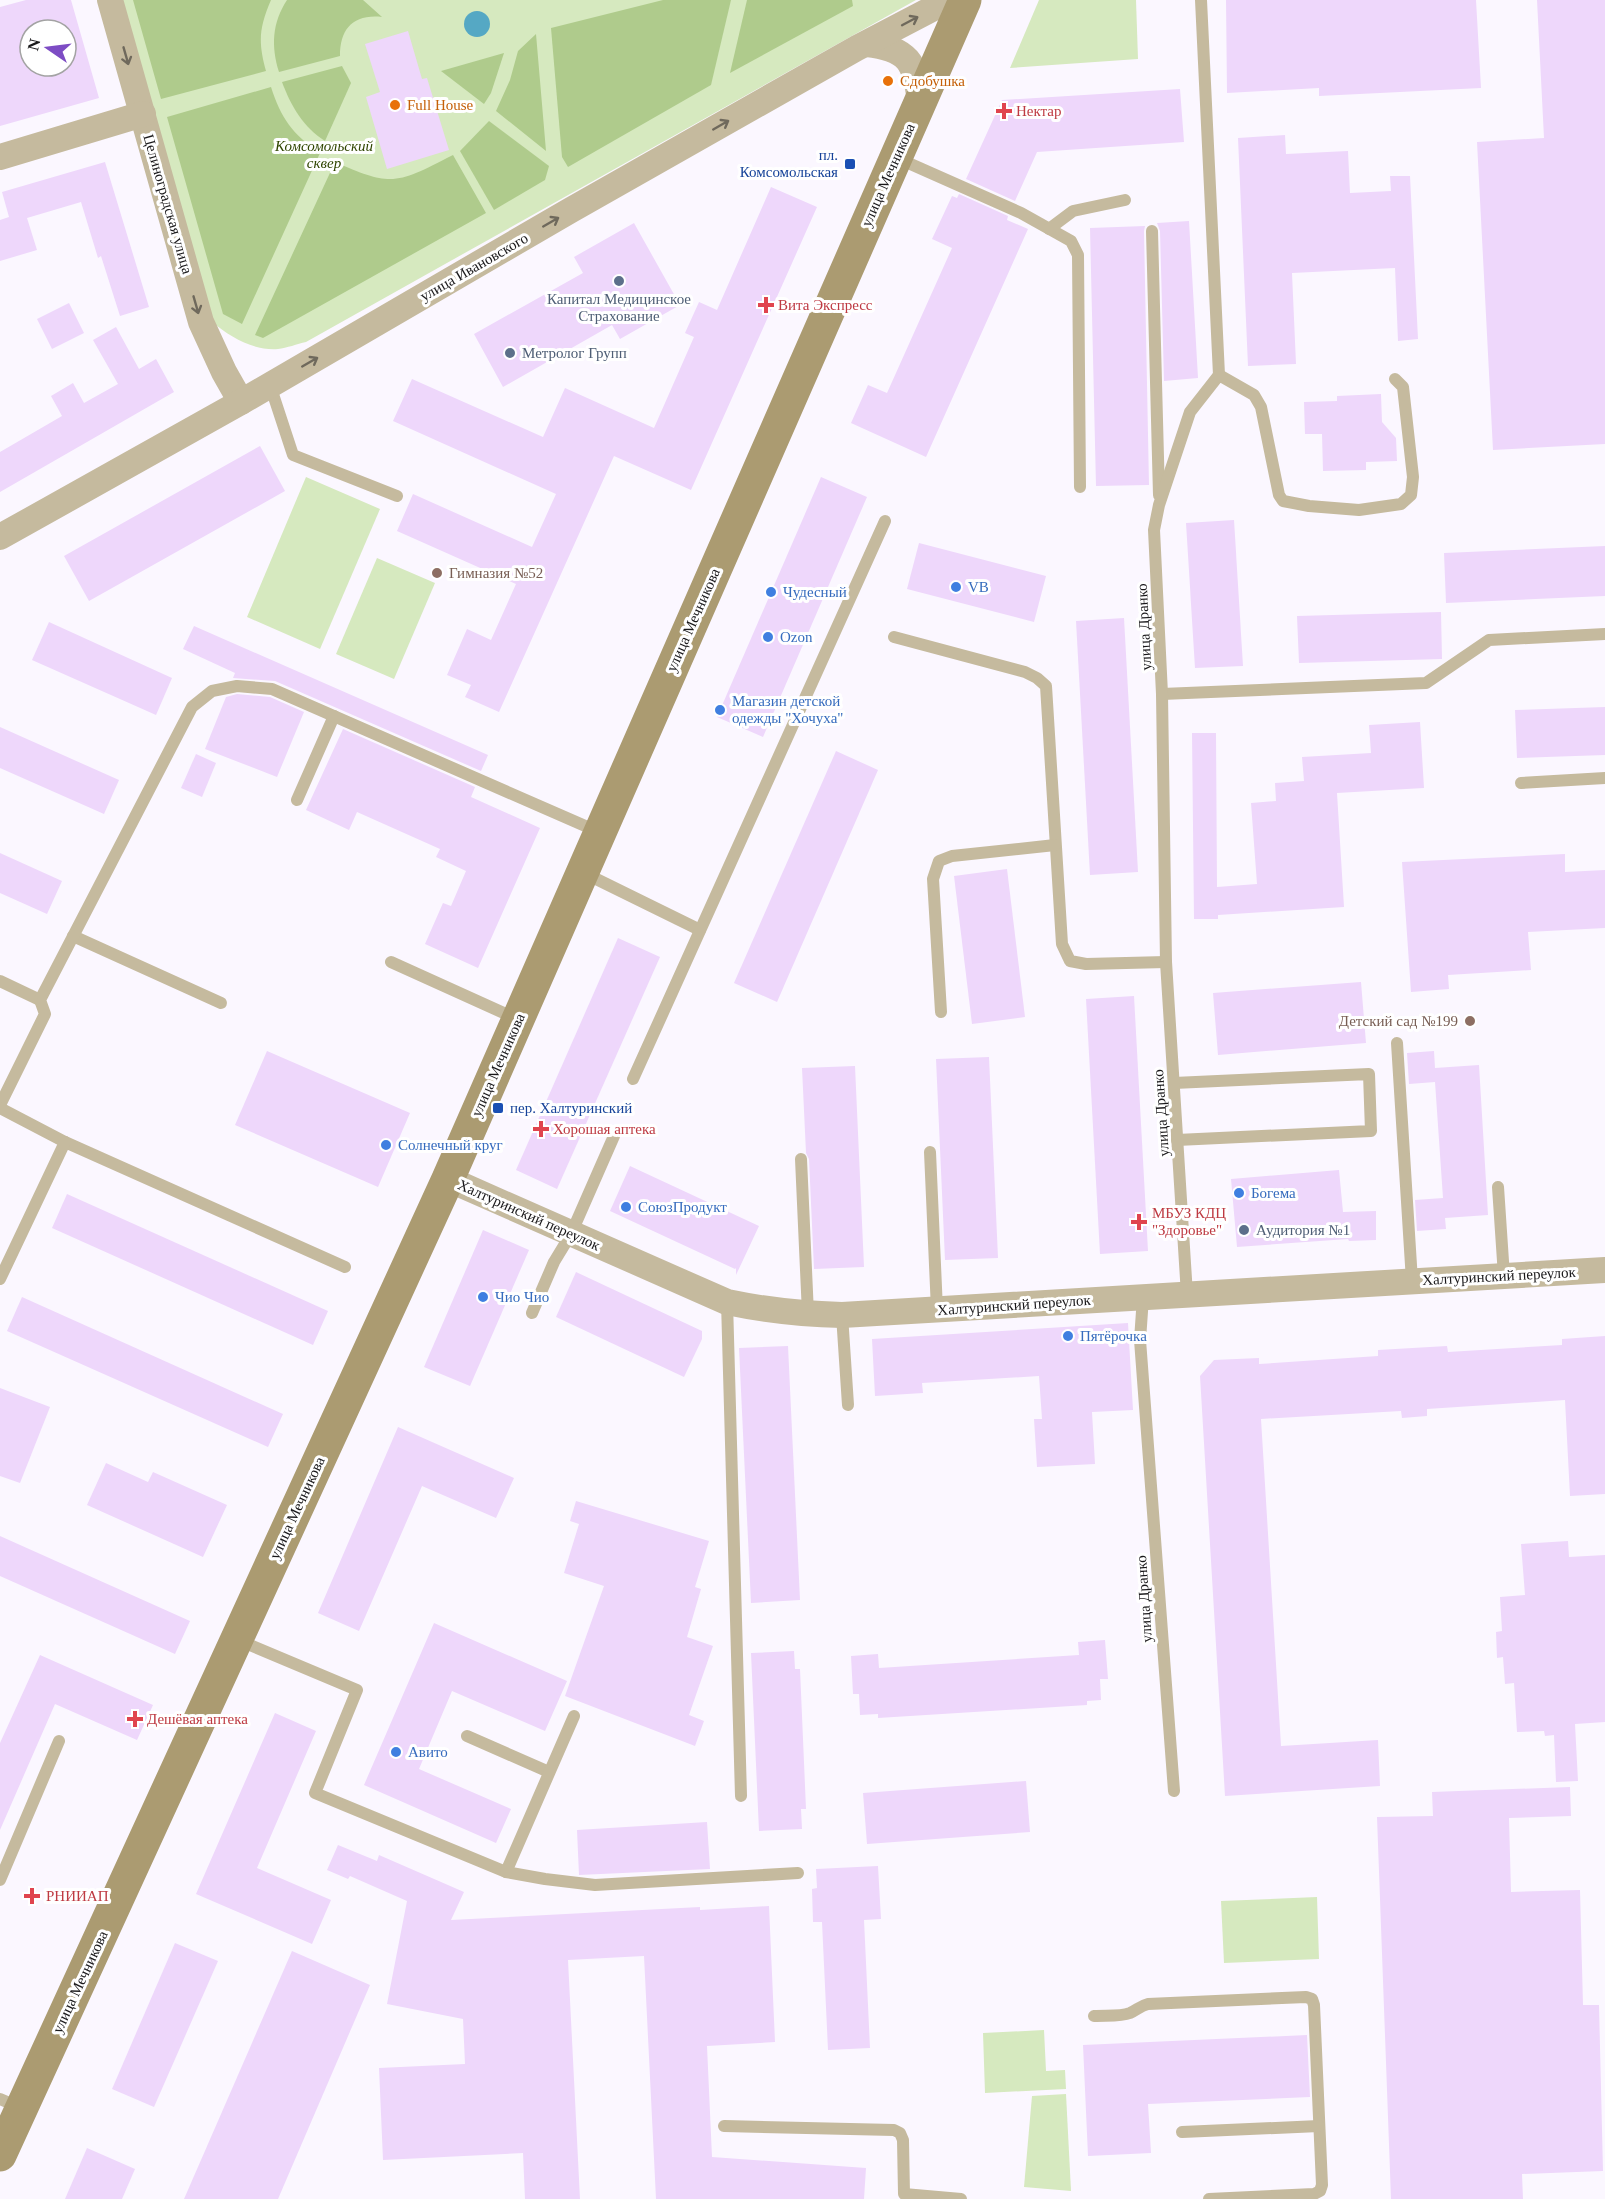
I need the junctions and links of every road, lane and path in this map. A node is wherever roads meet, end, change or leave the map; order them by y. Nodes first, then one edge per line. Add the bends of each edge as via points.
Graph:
1 (110, 0) edge
2 (949, 0) edge
3 (965, 0) edge
4 (1201, 0) edge
5 (867, 44) junction
6 (920, 101) junction
7 (142, 114) junction
8 (0, 157) edge
9 (896, 157) junction
10 (1125, 200) dead end
11 (1049, 229) junction
12 (1152, 231) dead end
13 (1218, 375) junction
14 (1395, 379) dead end
15 (270, 385) junction
16 (241, 402) junction
17 (1080, 487) dead end
18 (397, 496) dead end
19 (1160, 505) junction
20 (885, 521) dead end
21 (0, 537) edge
22 (1605, 634) edge
23 (894, 637) dead end
24 (1162, 694) junction
25 (334, 716) junction
26 (1605, 778) edge
27 (1521, 783) dead end
28 (297, 800) dead end
29 (600, 833) junction
30 (1055, 845) junction
31 (582, 873) junction
32 (700, 930) junction
33 (73, 936) junction
34 (391, 962) dead end
35 (1166, 962) junction
36 (0, 981) edge
37 (40, 1000) junction
38 (221, 1003) dead end
39 (941, 1012) dead end
40 (518, 1019) junction
41 (1397, 1043) dead end
42 (633, 1079) dead end
43 (1174, 1083) junction
44 (0, 1106) edge
45 (614, 1136) dead end
46 (1177, 1140) junction
47 (65, 1142) junction
48 (930, 1152) dead end
49 (801, 1159) dead end
50 (448, 1179) junction
51 (1498, 1187) dead end
52 (571, 1234) junction
53 (345, 1267) dead end
54 (1605, 1270) edge
55 (1504, 1276) junction
56 (0, 1279) edge
57 (1412, 1281) junction
58 (1187, 1295) junction
59 (1143, 1297) junction
60 (727, 1302) junction
61 (937, 1310) junction
62 (532, 1313) dead end
63 (808, 1314) junction
64 (842, 1315) junction
65 (848, 1405) dead end
66 (237, 1639) junction
67 (574, 1716) dead end
68 (467, 1736) dead end
69 (59, 1741) dead end
70 (549, 1772) junction
71 (1174, 1791) dead end
72 (741, 1796) dead end
73 (506, 1872) junction
74 (798, 1873) dead end
75 (0, 1880) edge
76 (1094, 2016) dead end
77 (11, 2103) edge
78 (724, 2126) dead end
79 (1319, 2126) junction
80 (1182, 2132) dead end
81 (0, 2155) edge
82 (904, 2197) edge
83 (961, 2199) edge
84 (1209, 2199) edge

1 -> 7 street, Целиноградская улица
5 -> 2 street, улица Ивановского
3 - 6 main road, улица Мечникова
4 - 13 lane
5 - 6 street via 884,46 906,57 916,73
15 -> 5 street, улица Ивановского
6 - 9 main road, улица Мечникова
7 - 8 street
7 -> 16 street, Целиноградская улица via 201,322
9 - 11 lane
9 - 29 main road, улица Мечникова
10 - 11 lane via 1073,211
11 - 17 lane via 1071,241 1078,255
12 - 19 lane
13 - 14 lane via 1254,395 1261,407 1283,501 1359,510 1401,504 1411,495 1413,477 1403,387
13 - 19 lane, улица Дранко via 1190,412
15 - 16 street, улица Ивановского
15 - 18 lane via 294,455
16 - 21 street, улица Ивановского
19 - 24 lane, улица Дранко via 1154,530
20 - 32 lane
22 - 24 lane via 1489,640 1426,683
23 - 30 lane via 1025,672 1046,686
24 - 35 lane, улица Дранко
25 - 28 lane
25 - 29 lane
25 - 33 lane via 272,689 237,686 212,692 192,707
26 - 27 lane
29 - 31 main road, улица Мечникова
30 - 35 lane via 1062,944 1070,961
30 - 39 lane via 952,856 939,861 933,879
31 - 32 lane
31 - 40 main road, улица Мечникова
32 - 42 lane
33 - 37 lane
33 - 38 lane
34 - 40 lane
35 - 43 lane, улица Дранко
36 - 37 lane
37 - 44 lane via 45,1014
40 - 50 main road, улица Мечникова
41 - 57 lane
43 - 46 lane, улица Дранко
43 - 46 lane via 1369,1074 1371,1131
44 - 47 lane
45 - 52 lane
46 - 58 lane, улица Дранко
47 - 53 lane
47 - 56 lane
48 - 61 lane
49 - 63 lane
50 - 52 street, Халтуринский переулок
50 - 66 main road, улица Мечникова
51 - 55 lane
52 - 60 street, Халтуринский переулок
52 - 62 lane
54 - 55 street, Халтуринский переулок
55 - 57 street, Халтуринский переулок
57 - 58 street, Халтуринский переулок
58 - 59 street, Халтуринский переулок
59 - 61 street, Халтуринский переулок
59 - 71 lane, улица Дранко via 1140,1340
60 - 63 street, Халтуринский переулок
60 - 72 lane
61 - 64 street, Халтуринский переулок
63 - 64 street, Халтуринский переулок
64 - 65 lane
66 - 73 lane via 357,1690 315,1793
66 - 77 main road, улица Мечникова
67 - 70 lane
68 - 70 lane
69 - 75 lane
70 - 73 lane
73 - 74 lane via 595,1885
76 - 79 lane via 1131,2013 1148,2004 1312,1999
77 - 81 main road, улица Мечникова
78 - 82 lane via 894,2130 903,2140
79 - 80 lane
79 - 84 lane via 1320,2191
82 - 83 lane

